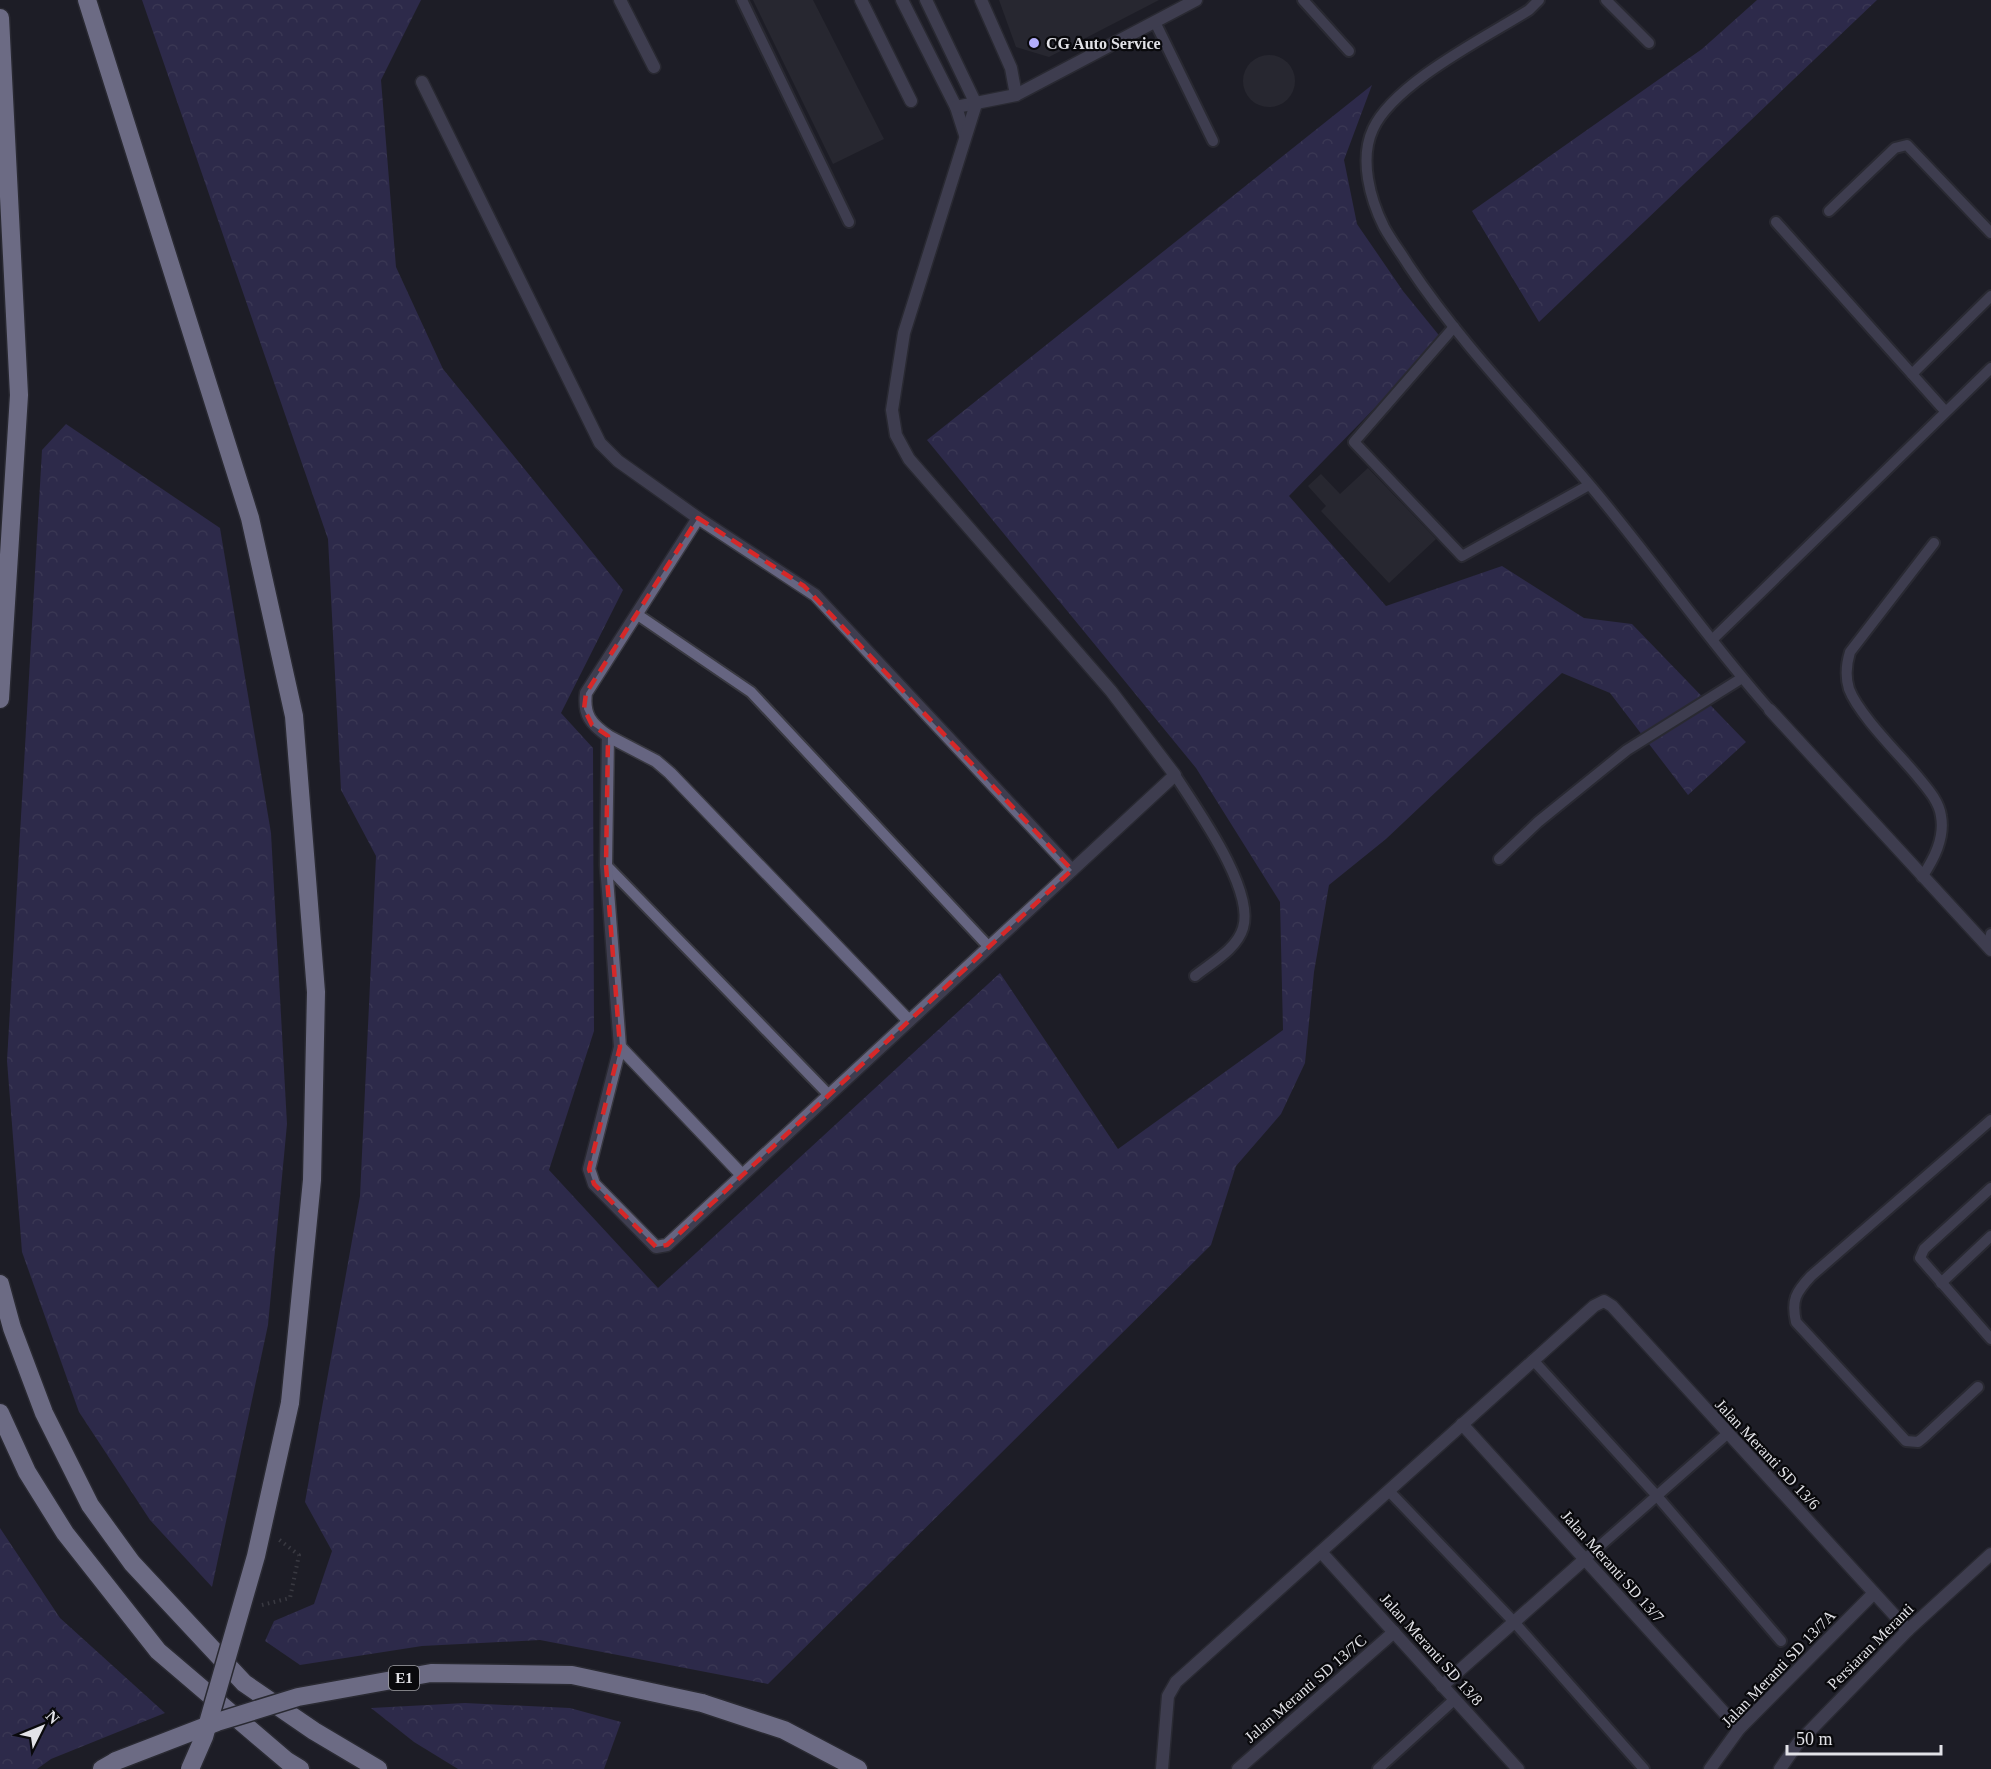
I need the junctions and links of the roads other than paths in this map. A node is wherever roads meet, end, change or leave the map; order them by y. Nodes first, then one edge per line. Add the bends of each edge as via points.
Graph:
1 (87, 0) edge
2 (620, 0) edge
3 (742, 0) edge
4 (861, 0) edge
5 (902, 0) edge
6 (926, 0) edge
7 (981, 0) edge
8 (1196, 0) edge
9 (1303, 0) edge
10 (1539, 0) edge
11 (1606, 0) edge
12 (0, 18) edge
13 (1155, 22) junction
14 (1649, 43) dead end
15 (1348, 51) dead end
16 (654, 67) dead end
17 (422, 82) dead end
18 (1016, 95) junction
19 (911, 101) dead end
20 (976, 104) junction
21 (956, 107) junction
22 (965, 135) junction
23 (1213, 141) dead end
24 (1828, 211) dead end
25 (849, 222) dead end
26 (1776, 222) dead end
27 (1991, 233) edge
28 (1991, 296) edge
29 (1454, 327) junction
30 (1991, 368) edge
31 (1912, 374) junction
32 (1945, 411) junction
33 (1589, 485) junction
34 (698, 518) junction
35 (1934, 543) dead end
36 (638, 615) junction
37 (1713, 639) junction
38 (1742, 678) junction
39 (0, 699) edge
40 (1770, 710) joint
41 (608, 736) junction
42 (1175, 775) junction
43 (1499, 859) dead end
44 (606, 865) junction
45 (1072, 870) junction
46 (1922, 877) junction
47 (1991, 934) edge
48 (989, 947) junction
49 (1989, 949) edge
50 (1194, 976) dead end
51 (909, 1021) junction
52 (620, 1047) junction
53 (829, 1095) junction
54 (1991, 1120) edge
55 (742, 1175) junction
56 (1991, 1188) edge
57 (1991, 1236) edge
58 (1941, 1283) junction
59 (0, 1284) edge
60 (1991, 1339) edge
61 (1533, 1360) junction
62 (1978, 1387) dead end
63 (0, 1413) edge
64 (1462, 1424) junction
65 (1727, 1434) junction
66 (1389, 1491) junction
67 (1657, 1496) junction
68 (1321, 1552) junction
69 (1991, 1554) edge
70 (1585, 1560) junction
71 (1874, 1593) junction
72 (1514, 1622) junction
73 (1908, 1630) junction
74 (1394, 1632) junction
75 (1781, 1641) dead end
76 (1442, 1686) junction
77 (1455, 1699) junction
78 (1739, 1730) junction
79 (109, 1765) edge
80 (190, 1769) edge
81 (300, 1769) edge
82 (378, 1769) edge
83 (858, 1769) edge
84 (1162, 1769) edge
85 (1238, 1769) edge
86 (1377, 1769) edge
87 (1518, 1769) edge
88 (1644, 1769) edge
89 (1710, 1769) edge
90 (1780, 1769) edge

1 - 80 highway, bridge via 250,518 294,716 316,992 312,1180 290,1403 240,1611 204,1737
2 - 16 street
3 - 25 lane
4 - 19 street
5 - 21 street
6 - 20 street
7 - 18 street via 1011,68
8 - 13 street
9 - 15 lane
10 - 29 lane via 1425,75 1393,103 1373,129 1366,157 1370,194 1384,227
11 - 14 lane
12 - 39 highway via 19,395
13 - 18 street
13 - 23 lane
17 - 34 street via 600,443 618,461
18 - 20 street
20 - 21 street
20 - 22 street
21 - 22 street
22 - 42 street via 904,333 892,410 896,435 909,459 1111,691
24 - 27 lane via 1895,148 1907,145
26 - 31 lane
28 - 31 lane
29 - 33 lane
29 - 33 lane via 1354,442 1462,556
30 - 32 lane
31 - 32 lane
32 - 37 lane
33 - 37 lane
34 - 36 street
34 - 45 street via 815,595
35 - 46 lane via 1850,652 1845,668 1849,689 1859,706 1932,794 1941,814 1935,858
36 - 41 street via 586,693 584,709 592,724
36 - 48 lane via 751,692
37 - 38 lane
38 - 40 lane
38 - 43 lane via 1627,750
40 - 46 street
41 - 44 street
41 - 51 street via 656,761 670,773
42 - 45 street
42 - 50 lane via 1216,839 1240,888 1245,915 1243,930 1233,946
44 - 52 street
44 - 53 lane
45 - 48 street
46 - 49 street
47 - 49 lane
48 - 51 street
51 - 53 street
52 - 55 street
52 - 55 street via 590,1176 651,1244 656,1248 667,1245
53 - 55 street
54 - 62 lane via 1811,1276 1800,1287 1792,1305 1796,1322 1906,1441 1918,1442
56 - 58 lane via 1924,1249 1920,1258
57 - 58 lane
58 - 60 lane
59 - 82 highway via 44,1413 90,1505 132,1563 244,1683
61 - 64 street
61 - 65 street, Jalan Meranti SD 13/6 via 1604,1301
61 - 67 lane
63 - 81 highway via 27,1472 65,1533 158,1651
64 - 66 street
64 - 70 street, Jalan Meranti SD 13/7
65 - 67 lane
65 - 71 street, Jalan Meranti SD 13/6
66 - 68 street
66 - 72 lane
67 - 70 lane
67 - 75 lane
68 - 74 street, Jalan Meranti SD 13/8
68 - 84 street via 1170,1688
69 - 73 street, Persiaran Meranti
70 - 72 street
70 - 78 street, Jalan Meranti SD 13/7
71 - 73 street, Jalan Meranti SD 13/6
71 - 78 street, Jalan Meranti SD 13/7A
72 - 76 street
72 - 88 lane
73 - 90 street, Persiaran Meranti via 1798,1743
74 - 76 street, Jalan Meranti SD 13/8
74 - 85 street, Jalan Meranti SD 13/7C
76 - 77 street, Jalan Meranti SD 13/8
77 - 86 lane
77 - 87 street, Jalan Meranti SD 13/8
78 - 89 street, Jalan Meranti SD 13/7A
79 - 83 highway, E1, bridge via 217,1722 298,1697 431,1673 572,1675 702,1703 784,1730

